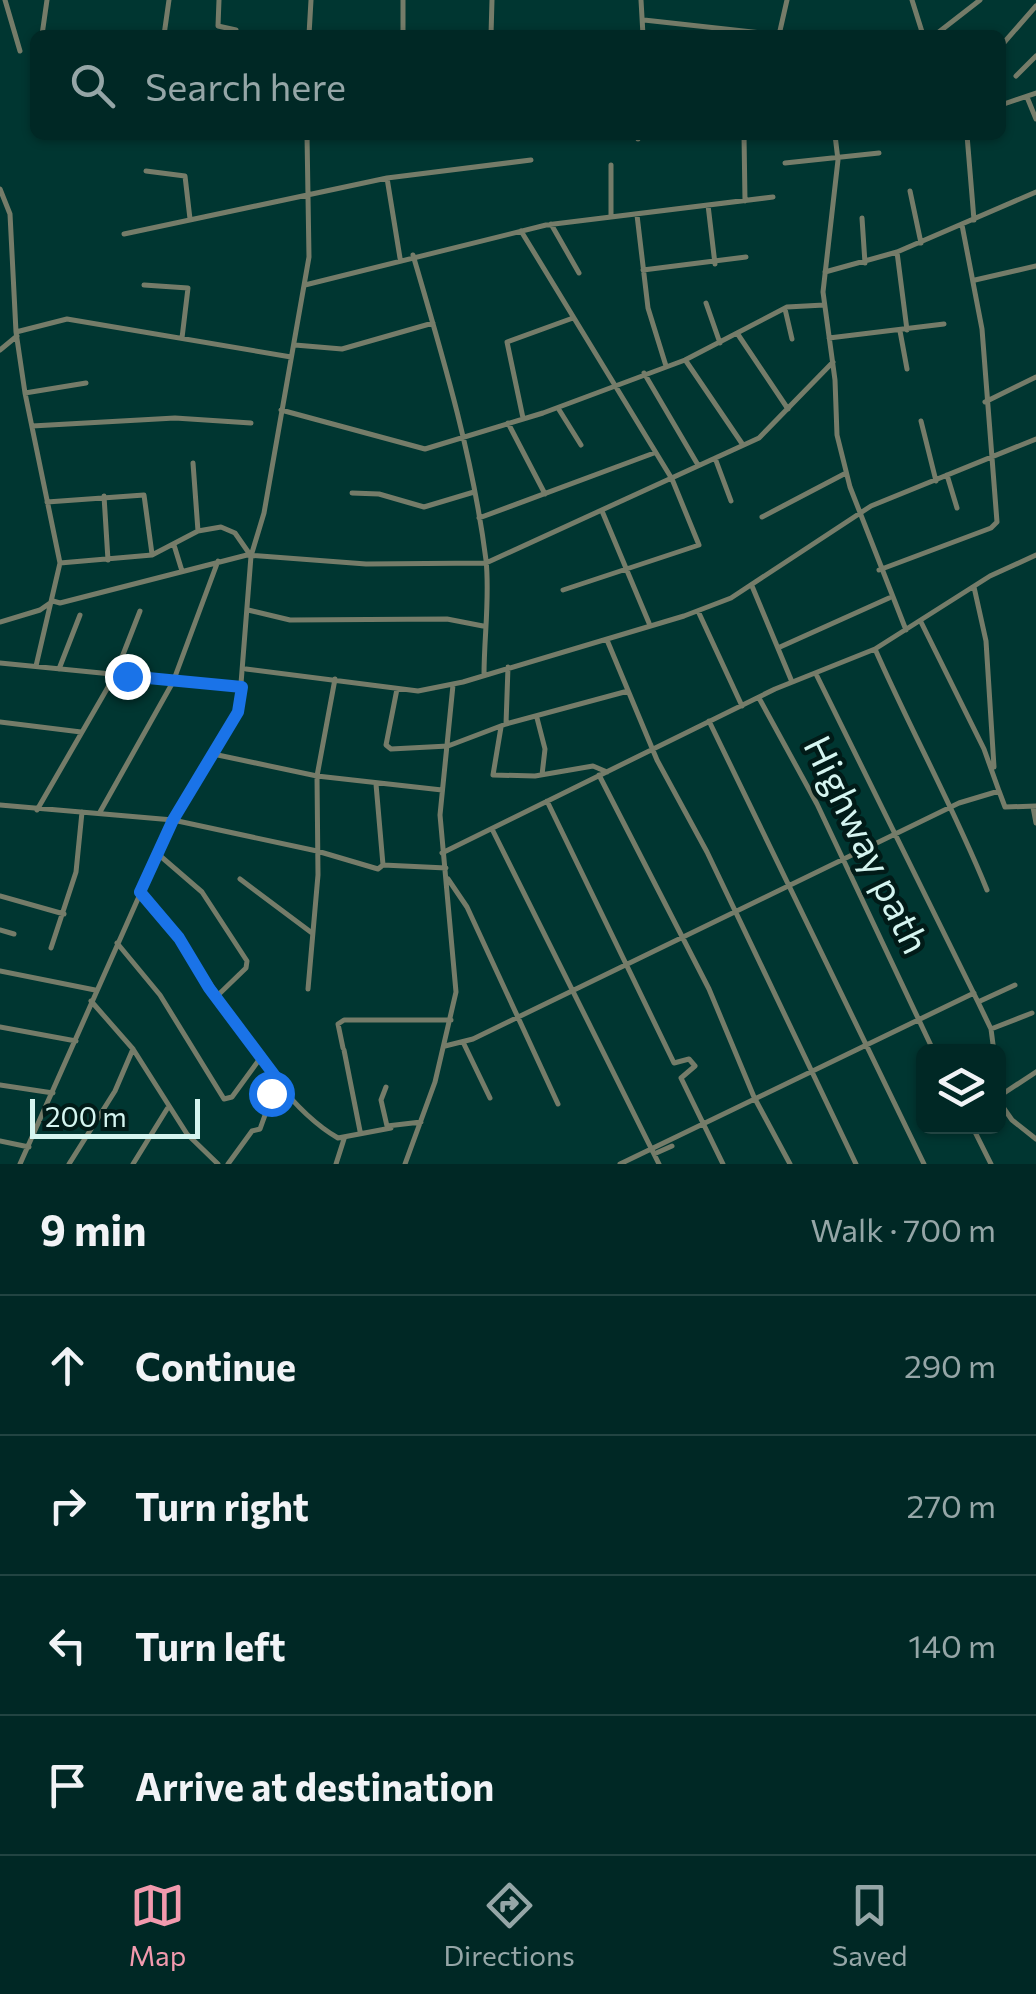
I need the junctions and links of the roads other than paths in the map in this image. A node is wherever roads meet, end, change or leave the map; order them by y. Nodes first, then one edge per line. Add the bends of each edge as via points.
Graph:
1 (5, 0) edge
2 (47, 0) edge
3 (170, 0) edge
4 (220, 0) edge
5 (311, 0) edge
6 (403, 0) edge
7 (492, 0) edge
8 (641, 0) edge
9 (787, 0) edge
10 (912, 0) edge
11 (980, 0) edge
12 (1036, 6) edge
13 (644, 20) junction
14 (43, 30) edge
15 (165, 30) edge
16 (236, 30) dead end
17 (310, 30) edge
18 (403, 30) edge
19 (491, 30) edge
20 (643, 30) edge
21 (727, 30) edge
22 (781, 30) edge
23 (922, 30) edge
24 (941, 30) edge
25 (1006, 40) edge
26 (20, 51) dead end
27 (1036, 56) edge
28 (1016, 76) dead end
29 (1036, 93) edge
30 (1027, 97) junction
31 (1006, 103) edge
32 (1036, 120) edge
33 (307, 140) edge
34 (744, 140) edge
35 (836, 140) edge
36 (967, 140) edge
37 (879, 154) dead end
38 (531, 160) dead end
39 (838, 160) junction
40 (785, 163) dead end
41 (611, 165) dead end
42 (146, 171) dead end
43 (388, 178) junction
44 (0, 189) edge
45 (910, 192) dead end
46 (1036, 192) edge
47 (307, 193) junction
48 (774, 197) dead end
49 (745, 201) junction
50 (708, 205) junction
51 (636, 215) junction
52 (611, 216) junction
53 (862, 218) dead end
54 (190, 219) junction
55 (974, 220) junction
56 (550, 224) junction
57 (962, 225) junction
58 (521, 231) junction
59 (124, 234) dead end
60 (921, 243) junction
61 (897, 252) junction
62 (413, 255) junction
63 (746, 257) dead end
64 (400, 258) junction
65 (865, 263) junction
66 (715, 264) junction
67 (1036, 266) edge
68 (643, 270) junction
69 (825, 272) junction
70 (579, 274) dead end
71 (975, 280) junction
72 (144, 285) dead end
73 (305, 285) junction
74 (706, 304) dead end
75 (824, 304) junction
76 (785, 308) junction
77 (573, 318) junction
78 (433, 324) junction
79 (944, 324) dead end
80 (904, 331) junction
81 (737, 333) junction
82 (17, 334) junction
83 (182, 338) junction
84 (829, 338) junction
85 (792, 339) dead end
86 (720, 342) junction
87 (295, 344) junction
88 (0, 350) edge
89 (292, 357) junction
90 (685, 360) junction
91 (834, 362) junction
92 (666, 366) junction
93 (907, 370) dead end
94 (644, 373) junction
95 (1036, 376) edge
96 (86, 382) dead end
97 (613, 383) junction
98 (25, 394) junction
99 (984, 403) junction
100 (558, 408) junction
101 (788, 409) junction
102 (281, 410) junction
103 (523, 418) junction
104 (921, 421) dead end
105 (508, 422) junction
106 (251, 423) dead end
107 (32, 426) junction
108 (460, 435) junction
109 (1036, 439) edge
110 (581, 445) dead end
111 (743, 445) junction
112 (655, 452) junction
113 (715, 458) junction
114 (990, 458) junction
115 (193, 464) dead end
116 (698, 465) junction
117 (846, 473) junction
118 (947, 476) junction
119 (672, 478) junction
120 (936, 481) junction
121 (474, 492) junction
122 (352, 493) dead end
123 (544, 494) junction
124 (104, 496) junction
125 (46, 502) junction
126 (731, 502) dead end
127 (956, 508) dead end
128 (601, 510) junction
129 (862, 513) junction
130 (762, 517) dead end
131 (480, 518) junction
132 (198, 531) junction
133 (174, 545) junction
134 (152, 555) junction
135 (1036, 555) edge
136 (251, 556) junction
137 (108, 560) junction
138 (218, 561) junction
139 (60, 563) junction
140 (486, 563) junction
141 (182, 570) junction
142 (626, 570) junction
143 (880, 570) junction
144 (752, 586) junction
145 (974, 587) junction
146 (563, 590) dead end
147 (890, 598) junction
148 (53, 601) junction
149 (248, 610) junction
150 (140, 611) dead end
151 (698, 611) junction
152 (80, 614) dead end
153 (0, 622) edge
154 (922, 622) junction
155 (650, 623) junction
156 (484, 626) junction
157 (906, 630) junction
158 (607, 640) junction
159 (780, 647) junction
160 (875, 649) junction
161 (0, 663) edge
162 (36, 666) junction
163 (508, 666) junction
164 (245, 669) junction
165 (58, 670) junction
166 (816, 674) junction
167 (116, 675) junction
168 (484, 675) junction
169 (336, 679) junction
170 (174, 682) junction
171 (792, 682) junction
172 (454, 685) junction
173 (242, 687) junction
174 (398, 689) junction
175 (628, 691) junction
176 (759, 698) junction
177 (742, 706) junction
178 (537, 721) junction
179 (709, 721) junction
180 (0, 722) edge
181 (503, 726) junction
182 (82, 732) junction
183 (448, 746) junction
184 (654, 748) junction
185 (212, 754) junction
186 (994, 770) junction
187 (607, 772) junction
188 (317, 776) junction
189 (542, 776) junction
190 (599, 776) junction
191 (376, 784) junction
192 (442, 790) junction
193 (999, 791) junction
194 (547, 801) junction
195 (0, 805) edge
196 (1034, 807) edge
197 (948, 808) junction
198 (37, 810) junction
199 (100, 812) junction
200 (79, 813) junction
201 (173, 820) junction
202 (1036, 823) edge
203 (493, 830) junction
204 (894, 833) junction
205 (317, 851) junction
206 (442, 853) junction
207 (158, 854) junction
208 (841, 859) junction
209 (383, 865) junction
210 (446, 868) junction
211 (240, 879) dead end
212 (448, 879) junction
213 (786, 884) junction
214 (987, 890) dead end
215 (140, 892) junction
216 (0, 896) edge
217 (734, 909) junction
218 (64, 914) junction
219 (0, 930) edge
220 (311, 930) junction
221 (14, 934) dead end
222 (682, 938) junction
223 (117, 943) junction
224 (51, 948) dead end
225 (626, 963) junction
226 (0, 971) edge
227 (1015, 986) dead end
228 (308, 989) dead end
229 (573, 989) junction
230 (96, 991) junction
231 (974, 993) junction
232 (216, 996) junction
233 (91, 1001) junction
234 (978, 1002) junction
235 (1032, 1013) dead end
236 (520, 1015) junction
237 (919, 1019) junction
238 (450, 1020) junction
239 (0, 1028) edge
240 (991, 1028) junction
241 (76, 1041) junction
242 (463, 1042) junction
243 (865, 1043) junction
244 (930, 1044) edge
245 (993, 1044) edge
246 (445, 1046) junction
247 (133, 1049) junction
248 (260, 1057) junction
249 (674, 1063) junction
250 (810, 1071) junction
251 (1036, 1072) edge
252 (681, 1078) junction
253 (278, 1080) junction
254 (0, 1085) edge
255 (386, 1087) dead end
256 (53, 1093) junction
257 (1006, 1093) edge
258 (490, 1098) dead end
259 (757, 1101) junction
260 (558, 1104) dead end
261 (168, 1109) junction
262 (1006, 1111) edge
263 (421, 1122) junction
264 (704, 1126) junction
265 (390, 1128) junction
266 (360, 1131) junction
267 (976, 1134) edge
268 (344, 1139) junction
269 (1036, 1140) edge
270 (0, 1142) edge
271 (672, 1146) dead end
272 (30, 1147) junction
273 (654, 1152) junction
274 (20, 1164) edge
275 (69, 1164) edge
276 (133, 1164) edge
277 (218, 1164) edge
278 (228, 1164) edge
279 (336, 1164) edge
280 (404, 1164) edge
281 (620, 1164) edge
282 (659, 1164) edge
283 (723, 1164) edge
284 (790, 1164) edge
285 (856, 1164) edge
286 (924, 1164) edge
287 (990, 1164) edge

1 - 26 street
2 - 14 street
3 - 15 street
4 - 16 street via 218,26
5 - 17 street
6 - 18 street
7 - 19 street
8 - 13 street
9 - 22 street
10 - 23 street
11 - 24 street
12 - 25 street
13 - 20 street
13 - 21 street
27 - 28 street
29 - 30 street
30 - 31 street
30 - 32 street
33 - 47 street
34 - 49 street
35 - 39 street
36 - 55 street
37 - 39 street
38 - 43 street
39 - 40 street
39 - 69 street
41 - 52 street
42 - 54 street via 184,176
43 - 47 street
43 - 64 street
44 - 82 street via 10,214
45 - 60 street
46 - 55 street
47 - 54 street
47 - 73 street via 312,216
48 - 49 street
49 - 50 street
50 - 51 street
50 - 66 street
51 - 52 street
51 - 68 street
52 - 56 street
53 - 65 street
54 - 59 street
55 - 57 street
56 - 58 street
56 - 70 street
57 - 60 street
57 - 71 street
58 - 62 street
58 - 77 street
60 - 61 street
61 - 65 street
61 - 80 street
62 - 64 street
62 - 78 street
63 - 66 street
64 - 73 street
65 - 69 street
66 - 68 street
67 - 71 street
68 - 92 street
69 - 75 street
71 - 99 street
72 - 83 street via 188,288
73 - 87 street
74 - 86 street
75 - 76 street
75 - 84 street
76 - 81 street
76 - 85 street
77 - 97 street
77 - 103 street via 507,342
78 - 87 street via 342,349
78 - 108 street
79 - 80 street
80 - 84 street
80 - 93 street
81 - 86 street
81 - 101 street
82 - 83 street via 67,318
82 - 88 street
82 - 98 street
83 - 89 street
84 - 91 street
86 - 90 street
87 - 89 street
89 - 102 street
90 - 92 street
90 - 111 street
91 - 101 street
91 - 117 street
92 - 94 street
94 - 97 street
94 - 116 street
95 - 99 street
96 - 98 street
97 - 100 street
97 - 112 street
98 - 107 street
99 - 114 street
100 - 103 street
100 - 110 street
101 - 111 street
102 - 108 street via 425,449
102 - 136 street
103 - 105 street
104 - 120 street
105 - 108 street
105 - 123 street
106 - 107 street via 175,418
107 - 125 street
108 - 121 street
109 - 114 street
111 - 113 street
112 - 119 street
112 - 123 street
113 - 116 street
113 - 126 street
114 - 118 street
114 - 143 street via 996,526
115 - 132 street
116 - 119 street
117 - 129 street
117 - 130 street
118 - 120 street
118 - 127 street
119 - 128 street
119 - 142 street via 700,545
120 - 129 street
121 - 122 street via 424,506
121 - 131 street
123 - 131 street
124 - 125 street
124 - 134 street via 144,495
124 - 137 street
125 - 139 street
128 - 140 street
128 - 142 street
129 - 143 street
129 - 144 street
131 - 140 street
132 - 133 street
132 - 136 street via 230,529
133 - 134 street
133 - 141 street
134 - 137 street
135 - 145 street
136 - 138 street
136 - 140 street
136 - 149 street
137 - 139 street
138 - 141 street
138 - 170 street
139 - 148 street
140 - 156 street
141 - 148 street
142 - 146 street
142 - 155 street
143 - 147 street
144 - 151 street
144 - 159 street
145 - 154 street
145 - 186 street via 986,642
147 - 157 street
147 - 159 street
148 - 153 street
148 - 162 street
149 - 156 street via 290,620 431,618
149 - 164 street
150 - 167 street
151 - 155 street
151 - 177 street
152 - 165 street
154 - 157 street
154 - 186 street
155 - 158 street
156 - 168 street
157 - 160 street
158 - 163 street
158 - 175 street
159 - 171 street
160 - 166 street
160 - 197 street
161 - 162 street
162 - 165 street
163 - 168 street
163 - 181 street
164 - 169 street
164 - 173 street
165 - 167 street
166 - 171 street
166 - 204 street, Highway path
167 - 170 street
167 - 182 street
168 - 172 street
169 - 174 street
169 - 188 street
170 - 173 street
170 - 199 street
171 - 176 street
172 - 174 street
172 - 183 street
173 - 185 street via 238,712
174 - 183 street via 386,745
175 - 178 street
175 - 184 street
176 - 177 street
176 - 208 street, Highway path
177 - 179 street
178 - 181 street
178 - 189 street via 545,749
179 - 184 street
179 - 213 street
180 - 182 street
181 - 183 street
181 - 189 street via 493,775
182 - 198 street
183 - 192 street
184 - 187 street
184 - 217 street
185 - 188 street
185 - 201 street
186 - 193 street
187 - 189 street via 588,766
187 - 190 street
188 - 191 street
188 - 205 street
190 - 194 street
190 - 222 street
191 - 192 street
191 - 209 street
192 - 206 street
193 - 196 street via 1006,807
193 - 197 street
194 - 203 street
194 - 225 street
195 - 198 street
196 - 202 street
197 - 204 street
197 - 214 street via 974,851
198 - 200 street
199 - 200 street
199 - 201 street
200 - 218 street via 76,872
201 - 205 street
201 - 207 street
203 - 206 street
203 - 229 street
204 - 208 street
204 - 231 street, Highway path
205 - 209 street
205 - 220 street
206 - 210 street
207 - 215 street
207 - 232 street via 202,892 247,961
208 - 213 street
208 - 237 street, Highway path
209 - 210 street
210 - 212 street
211 - 220 street
212 - 236 street
212 - 238 street via 456,962
213 - 217 street
213 - 243 street
215 - 223 street
215 - 232 street
216 - 218 street
217 - 222 street
217 - 250 street
218 - 224 street
219 - 221 street
220 - 228 street
222 - 225 street
222 - 259 street
223 - 230 street
223 - 248 street via 160,995 224,1099 232,1098
225 - 229 street
225 - 249 street
226 - 230 street
227 - 234 street
229 - 236 street
229 - 273 street
230 - 233 street
231 - 234 street, Highway path
231 - 237 street
232 - 248 street
233 - 241 street
233 - 247 street
234 - 240 street, Highway path
235 - 240 street
236 - 242 street
236 - 260 street
237 - 243 street
237 - 244 street, Highway path
238 - 246 street
238 - 266 street via 338,1024
239 - 241 street
240 - 245 street, Highway path
241 - 256 street
242 - 246 street
242 - 258 street
243 - 250 street
243 - 286 street
246 - 263 street
247 - 261 street
247 - 275 street
248 - 253 street
249 - 252 street
249 - 252 street via 690,1059 695,1066
250 - 259 street
250 - 285 street
251 - 257 street
252 - 264 street
253 - 268 street via 326,1130
253 - 278 street via 260,1129
254 - 256 street
255 - 265 street via 381,1100
256 - 272 street
259 - 264 street
259 - 284 street
261 - 276 street
261 - 277 street
262 - 269 street
263 - 265 street
263 - 280 street
264 - 273 street
264 - 283 street
265 - 266 street
266 - 268 street
267 - 287 street
268 - 279 street
270 - 272 street
271 - 273 street
272 - 274 street
273 - 281 street
273 - 282 street

